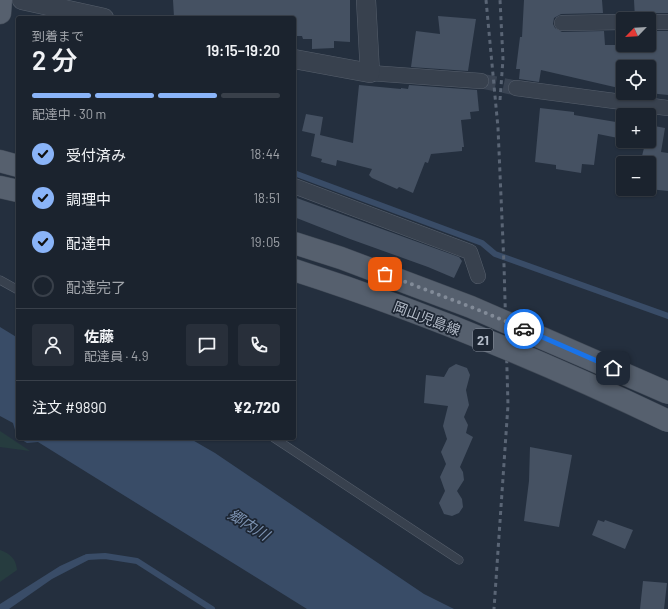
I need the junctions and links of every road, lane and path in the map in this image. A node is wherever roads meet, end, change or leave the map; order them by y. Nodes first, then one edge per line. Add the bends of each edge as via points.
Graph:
1 (1, 0) edge
2 (22, 0) edge
3 (366, 0) edge
4 (0, 13) edge
5 (95, 16) edge
6 (616, 22) edge
7 (656, 22) edge
8 (668, 22) edge
9 (562, 23) dead end
10 (296, 59) edge
11 (370, 73) junction
12 (481, 81) tunnel mouth
13 (516, 88) tunnel mouth
14 (668, 108) edge
15 (0, 161) edge
16 (16, 165) edge
17 (0, 187) edge
18 (296, 187) edge
19 (16, 191) edge
20 (296, 244) edge
21 (296, 271) edge
22 (478, 276) dead end
23 (0, 280) edge
24 (16, 289) edge
25 (668, 393) edge
26 (668, 421) edge
27 (277, 440) edge
28 (459, 560) dead end

1 - 4 main road
2 - 5 street
3 - 11 street
6 - 9 street
7 - 8 street
10 - 11 street
11 - 12 street
13 - 14 street
15 - 16 main road
17 - 19 main road
18 - 22 street via 470,252
20 - 25 main road, 岡山児島線 / 21, bridge via 471,307
21 - 26 main road, 岡山児島線 / 21, bridge via 540,362
23 - 24 lane
27 - 28 lane

